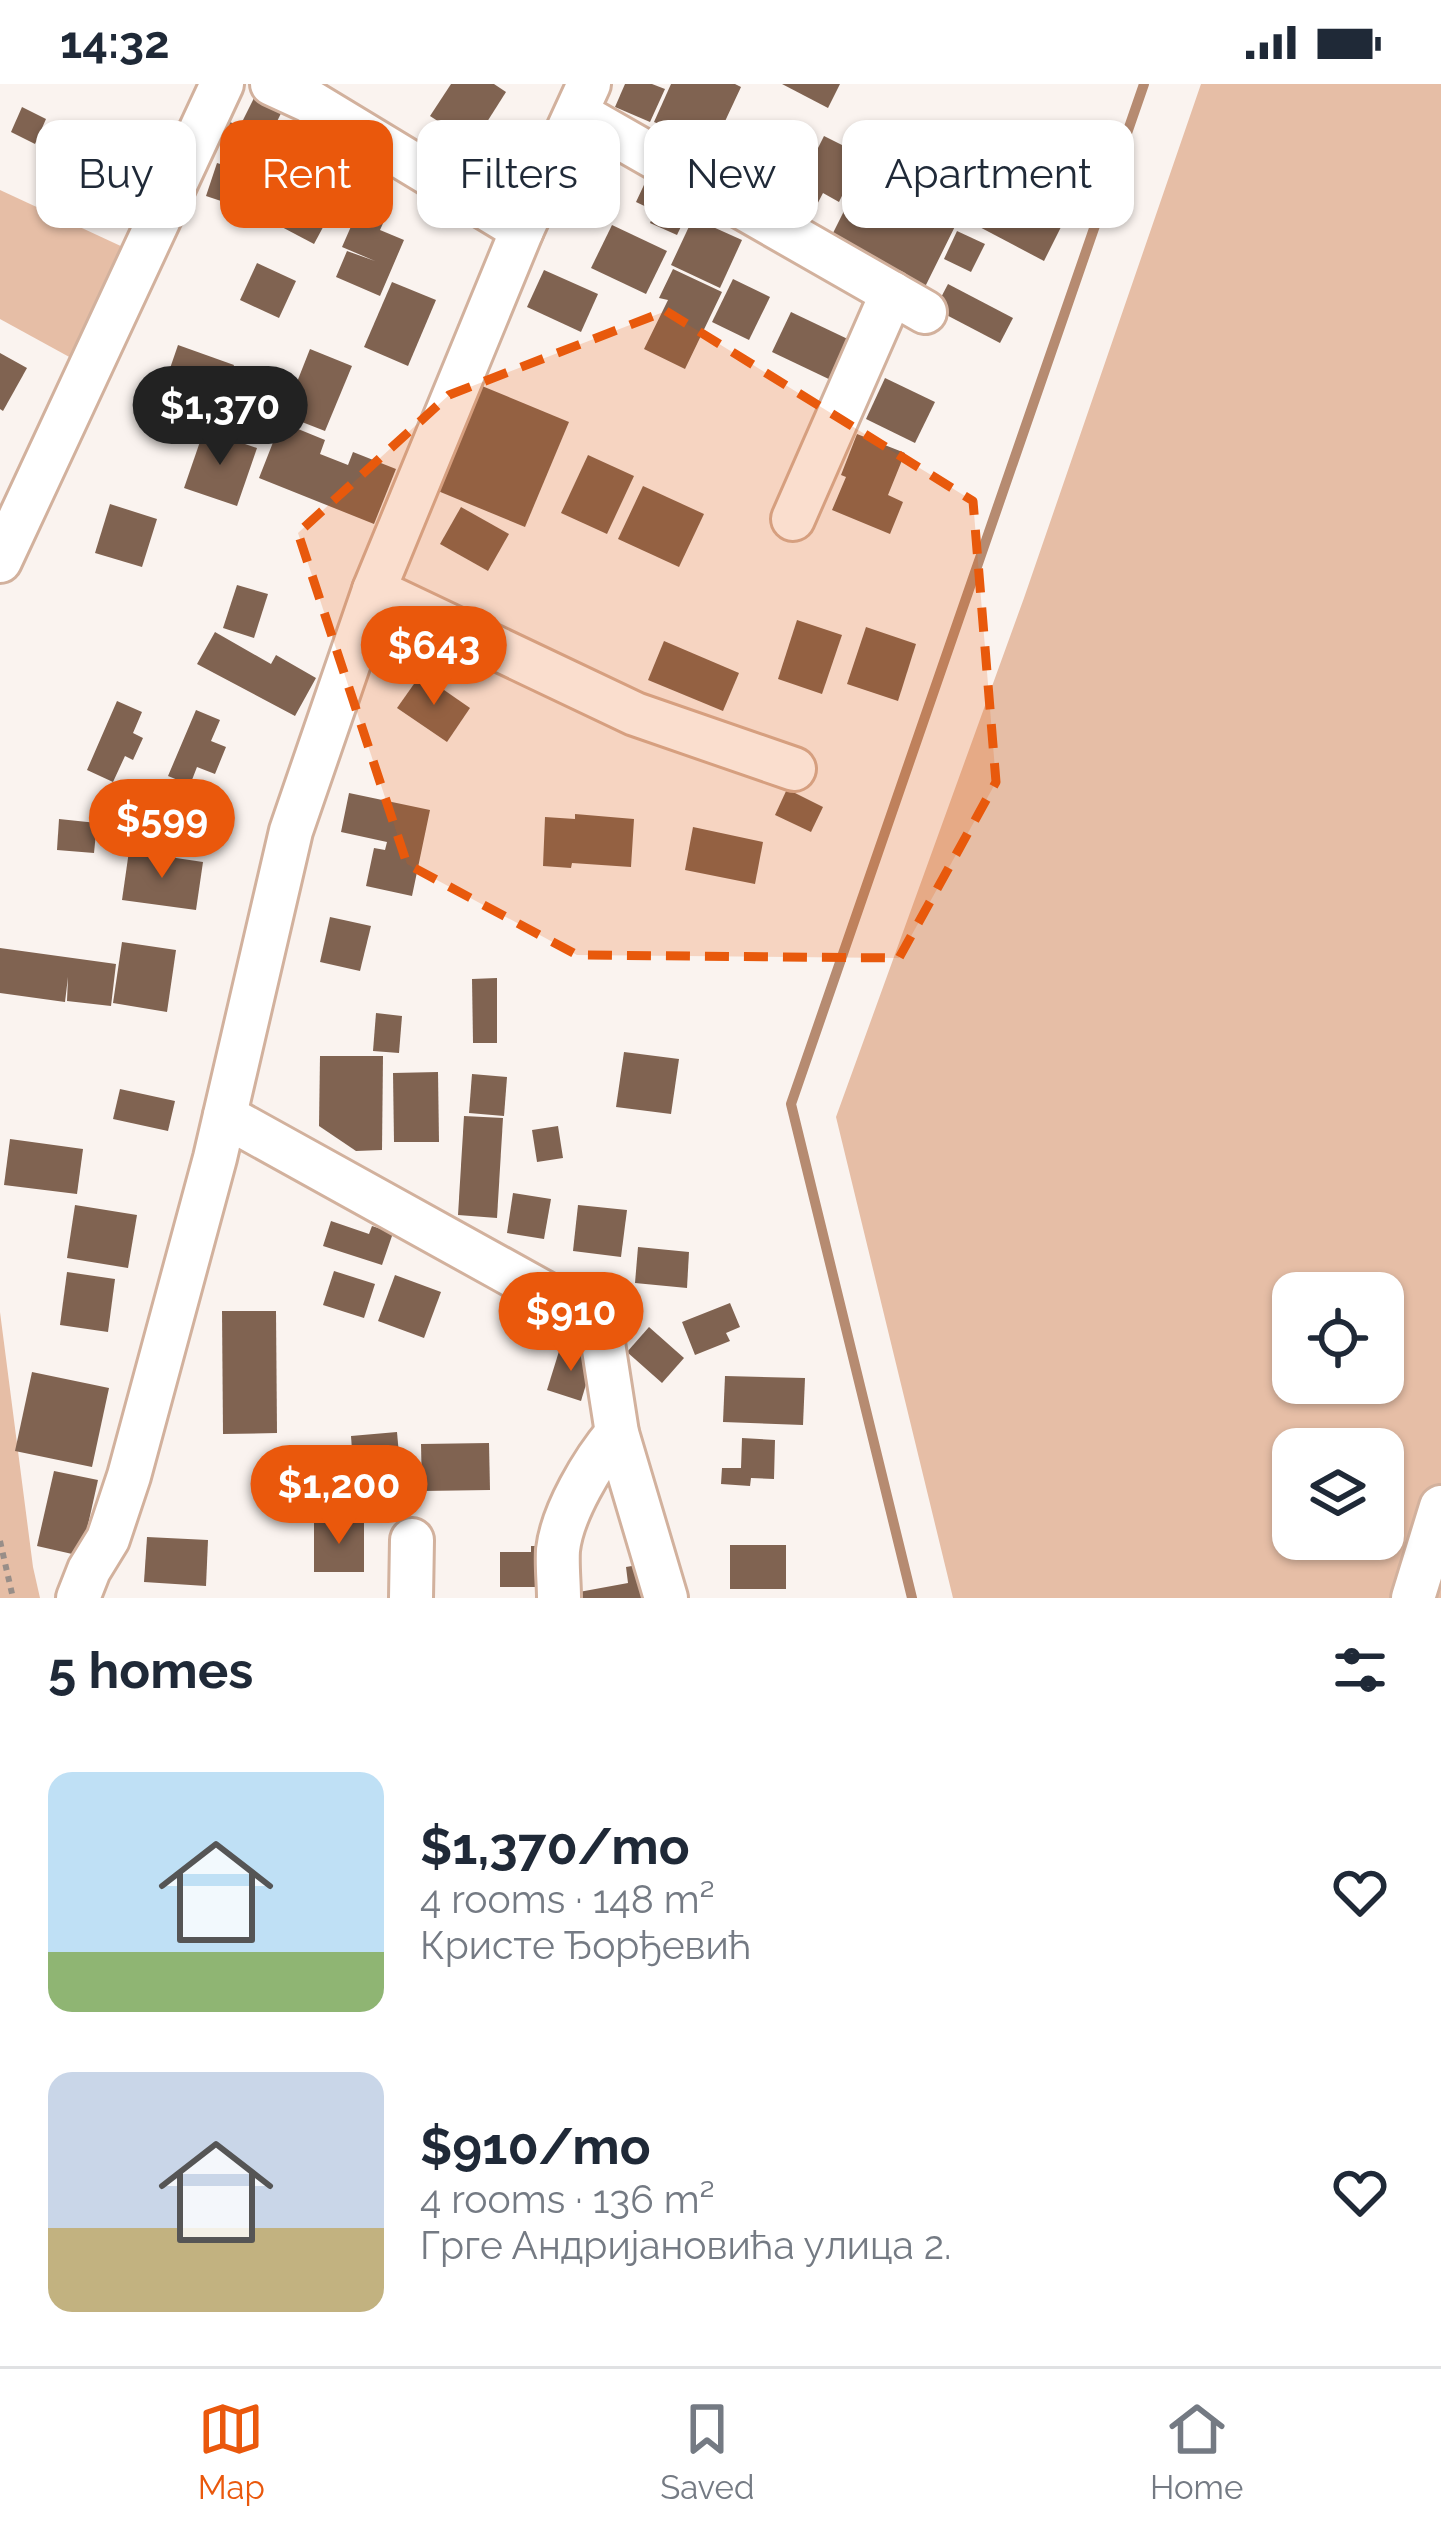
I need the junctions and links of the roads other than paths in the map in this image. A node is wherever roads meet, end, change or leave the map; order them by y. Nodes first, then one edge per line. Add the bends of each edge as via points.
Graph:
1 (222, 84) edge
2 (272, 84) edge
3 (583, 98) edge
4 (522, 230) junction
5 (793, 519) dead end
6 (0, 561) edge
7 (374, 590) junction
8 (794, 770) dead end
9 (225, 1116) junction
10 (617, 1433) junction
11 (1441, 1507) edge
12 (412, 1540) dead end
13 (78, 1598) edge
14 (411, 1598) edge
15 (559, 1598) edge
16 (666, 1598) edge
17 (1413, 1598) edge

1 - 6 street
2 - 4 street
3 - 4 street
3 - 5 street via 909,303
4 - 7 street
7 - 8 street via 634,714
7 - 9 street via 291,831
9 - 10 street via 595,1321
9 - 13 street via 119,1509
10 - 15 street via 571,1510 558,1548
10 - 16 street
11 - 17 street
12 - 14 street

